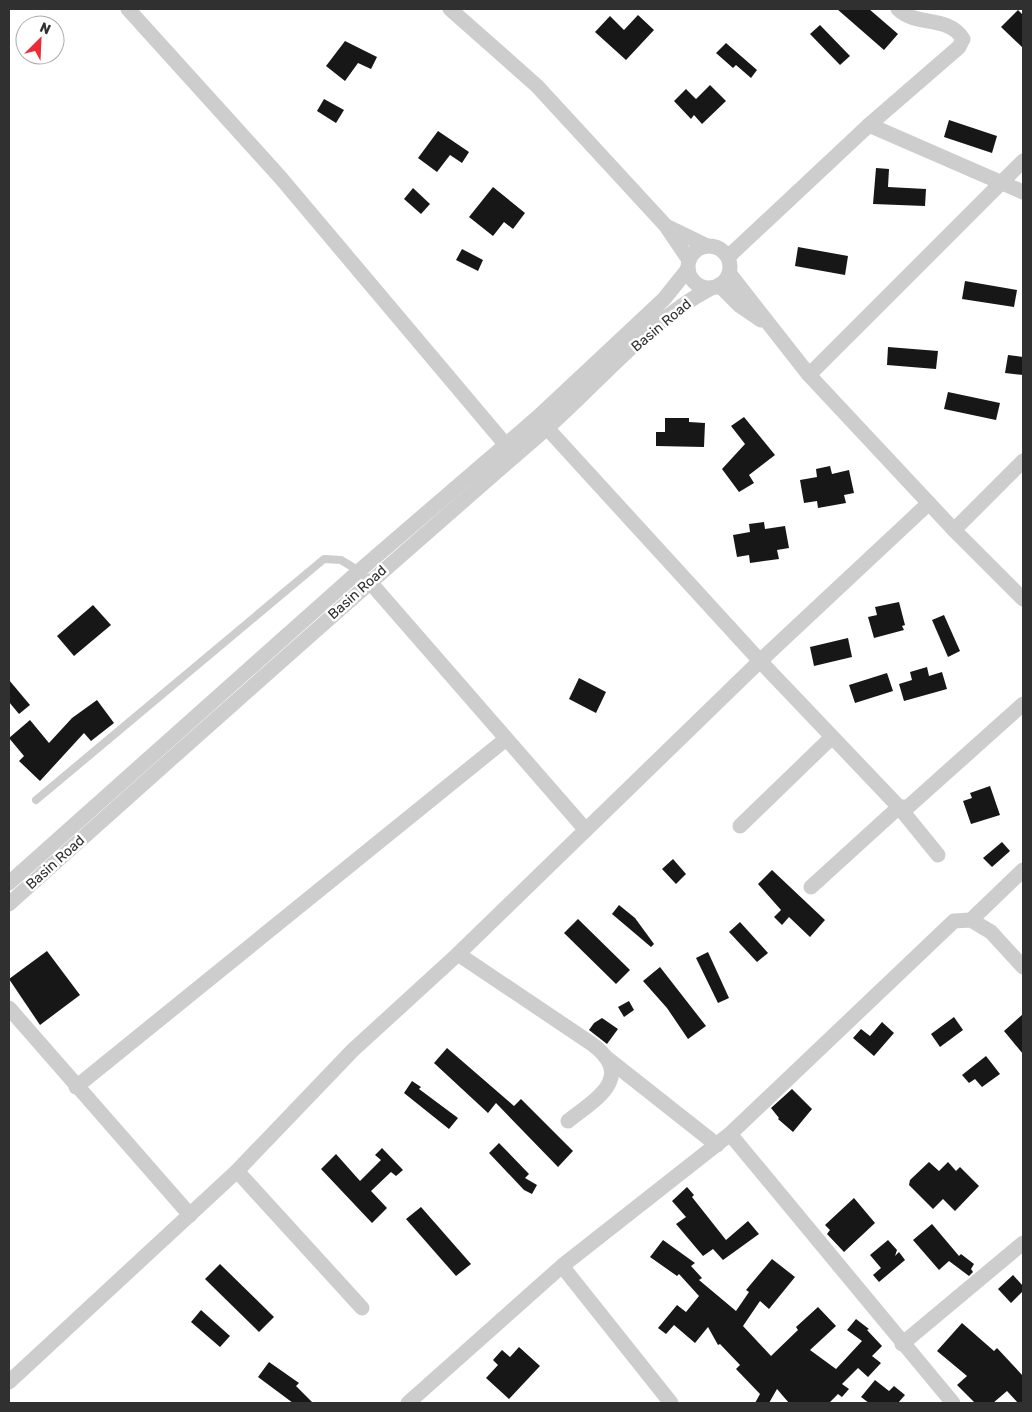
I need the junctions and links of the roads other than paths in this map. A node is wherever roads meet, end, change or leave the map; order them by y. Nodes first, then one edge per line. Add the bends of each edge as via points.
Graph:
1 (128, 9) edge
2 (450, 9) edge
3 (898, 9) edge
4 (465, 14) edge
5 (869, 125) junction
6 (1023, 161) edge
7 (1002, 182) junction
8 (1023, 192) edge
9 (666, 226) junction
10 (707, 246) junction
11 (728, 257) junction
12 (688, 264) junction
13 (729, 273) junction
14 (715, 286) junction
15 (768, 325) junction
16 (809, 375) junction
17 (547, 428) junction
18 (505, 444) junction
19 (1023, 461) edge
20 (929, 503) junction
21 (954, 530) junction
22 (364, 576) junction
23 (1023, 599) edge
24 (760, 661) junction
25 (1023, 704) edge
26 (209, 714) junction
27 (832, 737) junction
28 (506, 739) junction
29 (36, 800) dead end
30 (899, 807) junction
31 (740, 826) dead end
32 (585, 829) junction
33 (938, 855) dead end
34 (1023, 870) edge
35 (9, 883) edge
36 (810, 886) dead end
37 (9, 904) edge
38 (971, 920) junction
39 (458, 954) junction
40 (1023, 967) edge
41 (9, 1008) edge
42 (608, 1059) junction
43 (76, 1087) junction
44 (568, 1121) dead end
45 (730, 1134) junction
46 (717, 1145) junction
47 (237, 1171) junction
48 (190, 1215) junction
49 (1023, 1243) edge
50 (562, 1266) junction
51 (362, 1308) dead end
52 (902, 1344) junction
53 (9, 1382) edge
54 (408, 1403) edge
55 (671, 1403) edge
56 (954, 1403) edge

1 - 18 street via 280,177
2 - 4 street
3 - 5 street via 904,14 948,25 958,30 963,39 959,47
4 - 9 street via 537,86
5 - 7 street
5 - 11 street
6 - 7 street
7 - 8 street
7 - 16 street
9 - 10 street
9 - 12 street
10 - 11 street via 722,251
10 - 12 street via 699,248
11 - 13 street
12 - 14 street via 695,283
12 - 18 street, Basin Road via 664,299 538,418
13 - 14 street
13 - 15 street
14 - 15 street
14 - 17 street, Basin Road via 675,310
15 - 16 street
16 - 20 street
17 - 22 street, Basin Road
17 - 24 street
18 - 22 street, Basin Road
19 - 21 street
20 - 21 street
20 - 24 street
21 - 23 street
22 - 26 street, Basin Road
22 - 28 street
22 - 29 lane via 341,560 324,559
24 - 27 street
24 - 32 street
25 - 30 street via 908,807
26 - 35 street, Basin Road
26 - 37 street, Basin Road
27 - 30 street
27 - 31 street
28 - 32 street
28 - 43 street
30 - 33 street
30 - 36 street
32 - 39 street
34 - 38 street
38 - 40 street via 991,932
38 - 45 street via 954,921
39 - 42 street via 592,1044
39 - 47 street via 353,1050
41 - 43 street
42 - 44 street via 612,1069 606,1091
42 - 46 street
43 - 48 street
45 - 46 street
45 - 52 street
46 - 50 street
47 - 48 street
47 - 51 street
48 - 53 street
49 - 52 street
50 - 54 street
50 - 55 street
52 - 56 street

